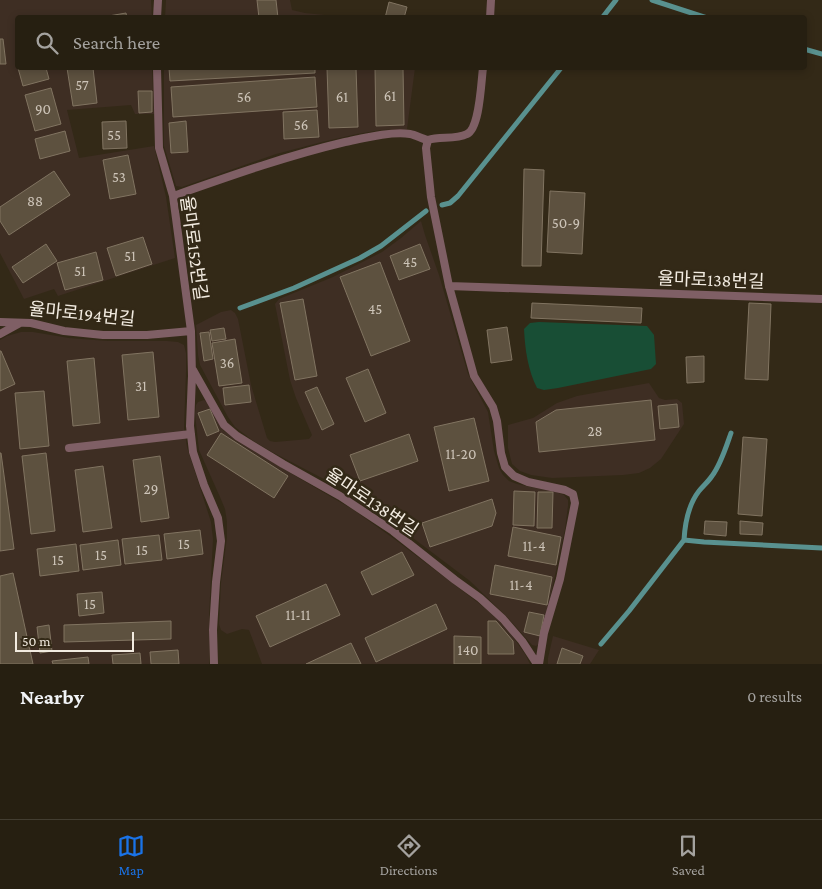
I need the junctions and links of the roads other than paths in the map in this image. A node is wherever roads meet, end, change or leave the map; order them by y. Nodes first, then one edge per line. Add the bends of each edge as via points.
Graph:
1 (158, 0) edge
2 (491, 0) edge
3 (157, 15) edge
4 (490, 15) edge
5 (157, 70) edge
6 (483, 70) edge
7 (428, 140) junction
8 (173, 196) junction
9 (449, 286) junction
10 (822, 299) edge
11 (0, 322) edge
12 (20, 323) junction
13 (191, 331) junction
14 (0, 334) edge
15 (192, 368) junction
16 (191, 434) junction
17 (69, 448) dead end
18 (214, 664) edge
19 (538, 664) edge

1 - 3 lane
2 - 4 lane
5 - 8 lane, 율마로152번길 via 159,148
6 - 7 lane via 479,108 473,128 468,134
7 - 8 lane via 410,134 360,139 248,169
7 - 9 lane, 율마로138번길 via 431,197
8 - 13 lane, 율마로152번길
9 - 10 lane, 율마로138번길
9 - 19 lane, 율마로138번길 via 474,376 493,407 505,467 514,476 528,482 565,490 572,494 575,502 560,579
11 - 12 lane, 율마로194번길
12 - 13 lane, 율마로194번길 via 103,335
12 - 14 lane
13 - 15 lane, 율마로152번길
15 - 16 lane, 율마로152번길
15 - 19 lane, 율마로138번길 via 224,425 393,531 503,619
16 - 17 lane
16 - 18 lane, 율마로152번길 via 193,452 218,518 221,541 213,630

